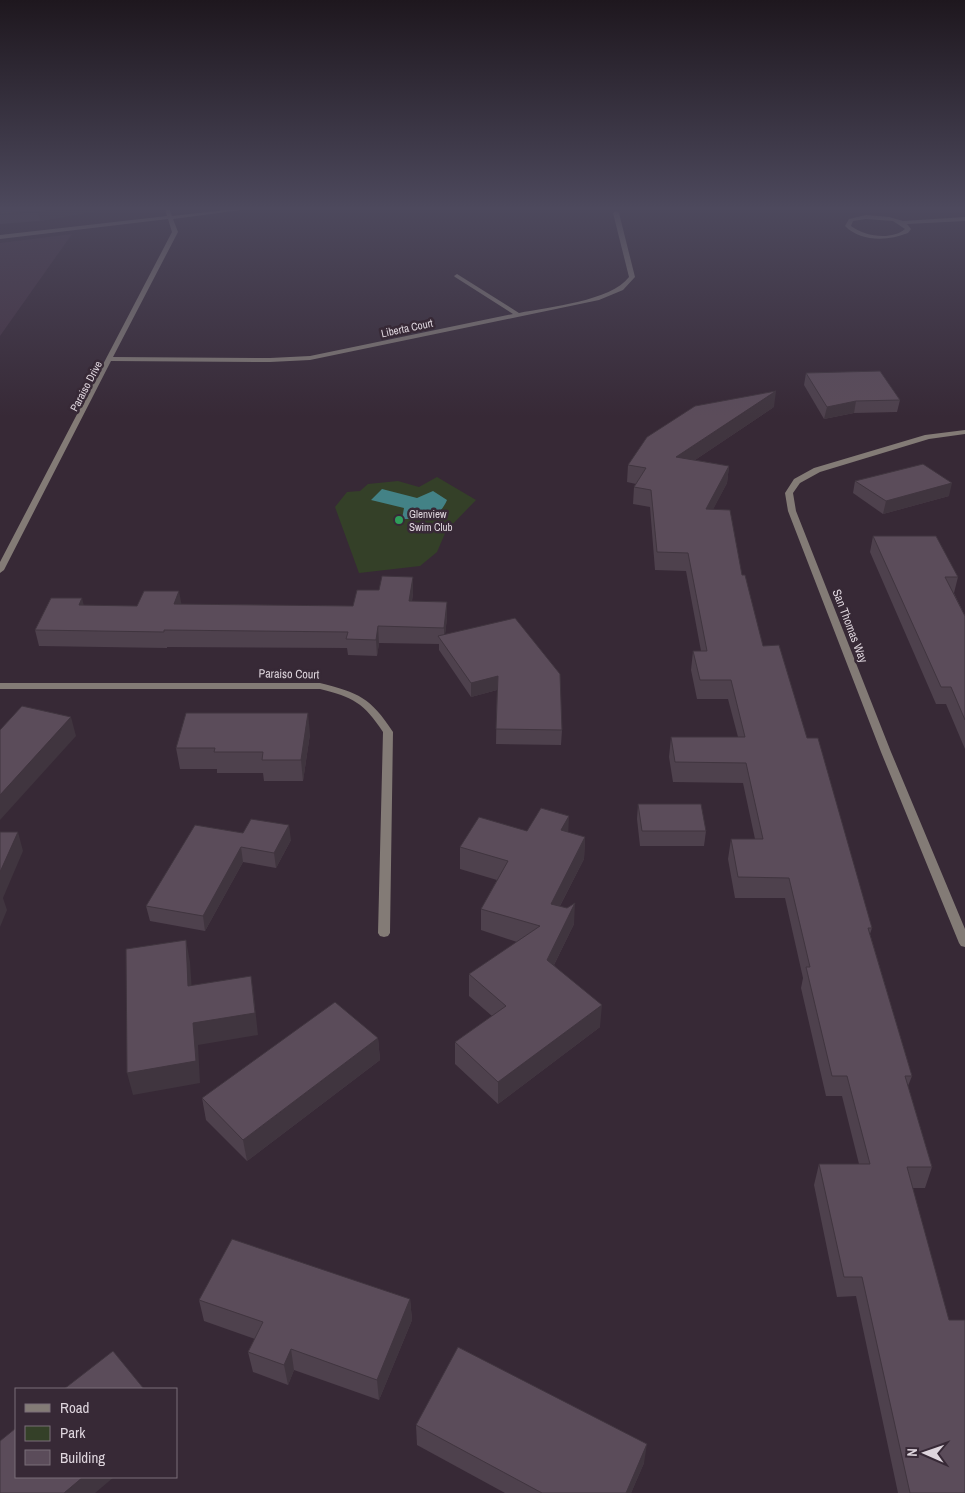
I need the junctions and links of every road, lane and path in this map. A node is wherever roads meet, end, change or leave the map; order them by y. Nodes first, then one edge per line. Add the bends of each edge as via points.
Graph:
1 (152, 278) edge
2 (460, 278) edge
3 (632, 278) edge
4 (516, 314) junction
5 (111, 359) junction
6 (965, 432) edge
7 (0, 570) edge
8 (0, 686) edge
9 (384, 933) dead end
10 (965, 943) edge

1 - 5 street, Paraiso Drive
2 - 4 street
3 - 4 street, Liberta Court via 616,292 597,299
4 - 5 street, Liberta Court via 310,358
5 - 7 street, Paraiso Drive
6 - 10 street, San Thomas Way via 928,437 817,470 797,480 789,494 792,511 886,752
8 - 9 street, Paraiso Court via 320,686 354,695 374,709 388,732

